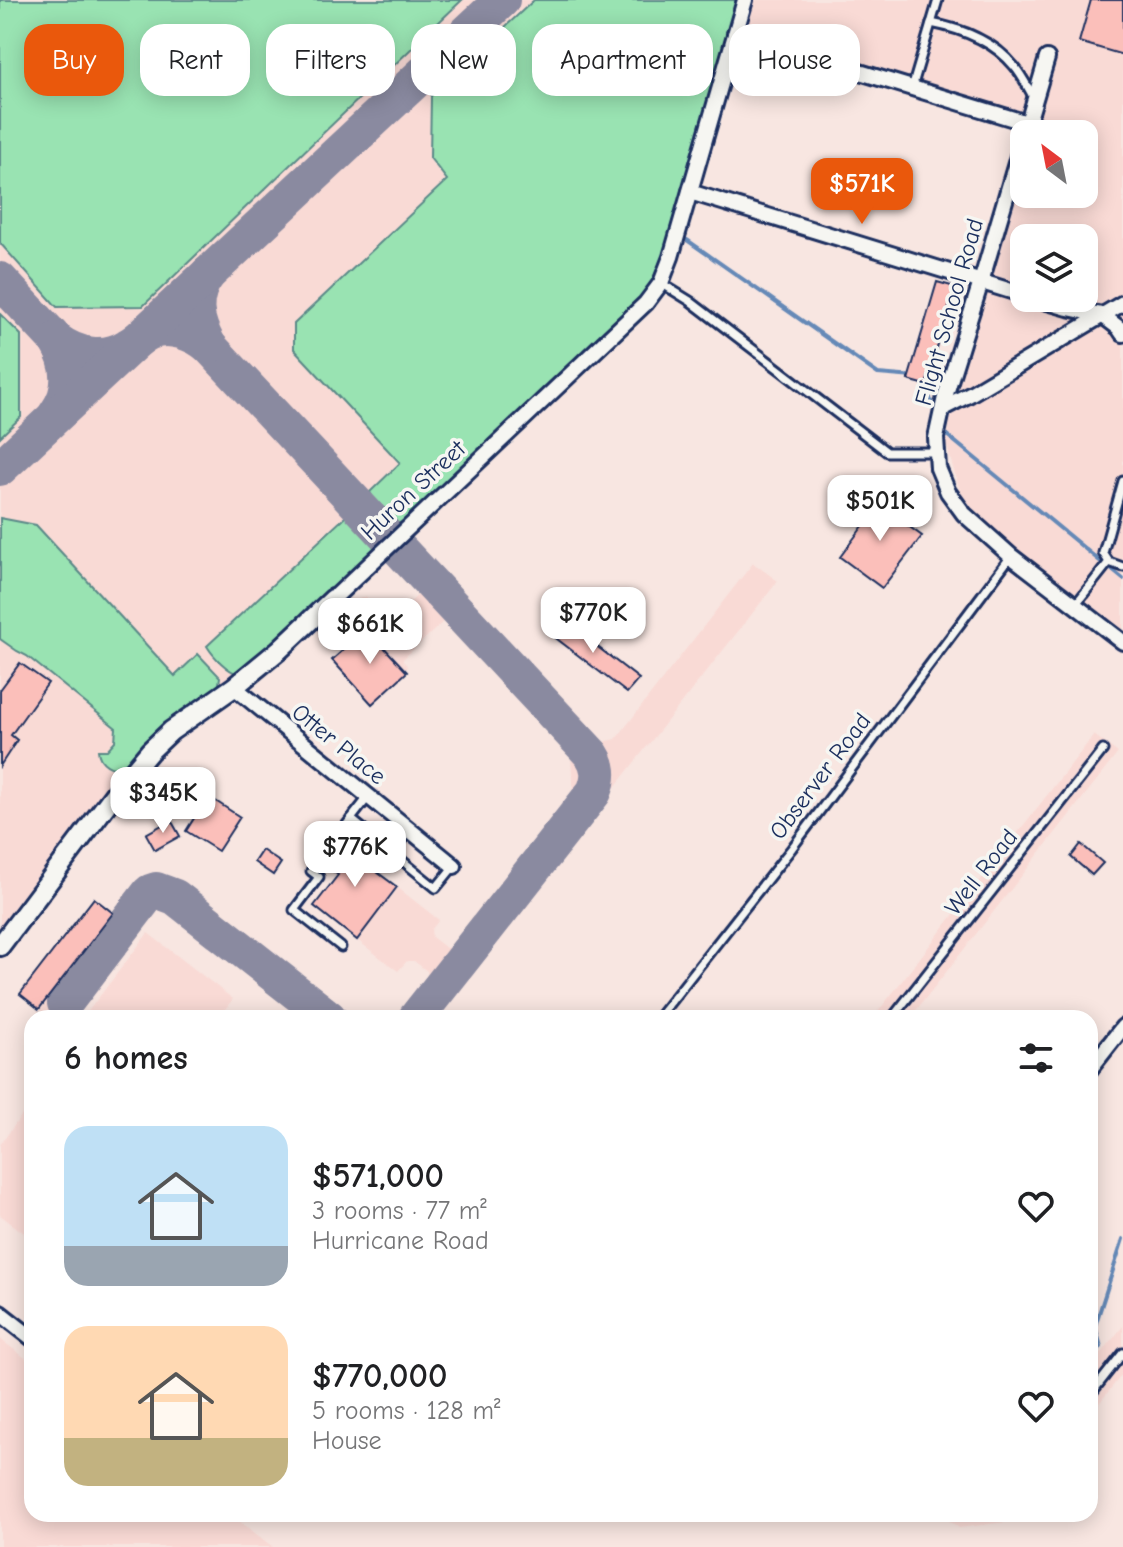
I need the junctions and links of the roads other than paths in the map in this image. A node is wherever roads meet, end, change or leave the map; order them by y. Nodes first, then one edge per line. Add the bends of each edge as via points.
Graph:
1 (745, 0) edge
2 (938, 0) edge
3 (931, 23) junction
4 (738, 24) edge
5 (729, 55) edge
6 (1047, 58) dead end
7 (860, 72) edge
8 (912, 88) junction
9 (1034, 98) junction
10 (1017, 120) edge
11 (1028, 120) edge
12 (1010, 182) edge
13 (690, 192) junction
14 (981, 282) junction
15 (661, 283) junction
16 (1010, 291) edge
17 (1123, 303) edge
18 (1087, 312) edge
19 (1102, 315) junction
20 (1123, 334) edge
21 (943, 408) junction
22 (937, 452) junction
23 (1123, 481) edge
24 (1011, 556) junction
25 (1109, 562) junction
26 (1123, 567) edge
27 (333, 599) joint
28 (1075, 605) junction
29 (1123, 642) edge
30 (234, 687) junction
31 (1103, 750) dead end
32 (369, 796) junction
33 (351, 819) junction
34 (410, 830) junction
35 (393, 853) junction
36 (454, 866) joint
37 (0, 946) edge
38 (341, 947) dead end
39 (917, 986) dead end
40 (664, 1010) edge
41 (898, 1010) edge
42 (898, 1010) edge
43 (1123, 1027) edge
44 (1098, 1059) edge
45 (0, 1313) edge
46 (24, 1332) edge
47 (1123, 1353) edge
48 (1098, 1385) edge

1 - 4 street, Huron Street
2 - 3 lane
3 - 8 lane
3 - 9 lane via 986,42 1014,66
5 - 13 street, Huron Street
6 - 9 street, Flight School Road
7 - 8 street
8 - 10 street
9 - 11 street, Flight School Road
12 - 14 street, Flight School Road
13 - 14 street
13 - 15 street, Huron Street
14 - 16 street
14 - 21 street, Flight School Road
15 - 22 lane via 887,452
15 - 27 street, Huron Street
17 - 19 street
18 - 19 street
19 - 20 street
19 - 21 street
21 - 22 street, Flight School Road
22 - 24 street, Flight School Road via 948,492 964,514
23 - 25 lane via 1103,553
24 - 28 street, Flight School Road
24 - 40 lane, Observer Road
25 - 26 lane
25 - 28 lane
27 - 30 street, Huron Street
28 - 29 street, Flight School Road
30 - 32 street, Otter Place
30 - 37 street, Huron Street via 150,751
31 - 41 lane, Well Road
32 - 33 lane
32 - 34 street, Otter Place
33 - 35 lane
33 - 38 lane via 311,871 319,877 294,910
34 - 35 lane
34 - 36 street, Otter Place
35 - 36 lane via 436,888
39 - 42 lane
43 - 44 street
45 - 46 street
47 - 48 lane

